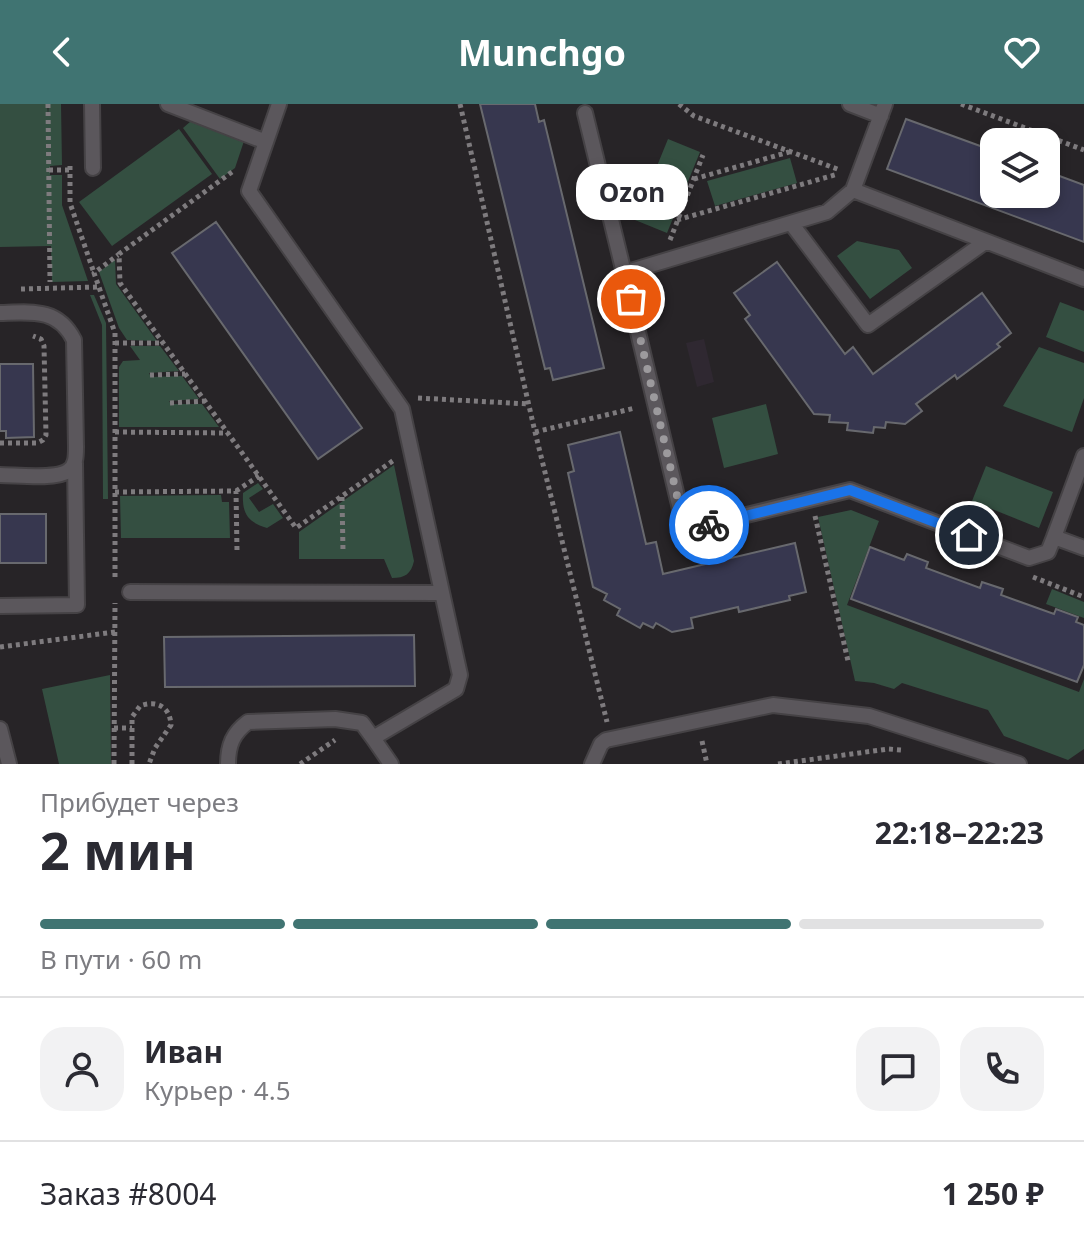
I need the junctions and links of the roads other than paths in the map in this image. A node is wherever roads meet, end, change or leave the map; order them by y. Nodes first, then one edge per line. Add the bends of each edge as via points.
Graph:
1 (92, 104) edge
2 (168, 104) edge
3 (279, 104) edge
4 (850, 104) edge
5 (883, 110) edge
6 (585, 113) dead end
7 (266, 142) junction
8 (93, 168) dead end
9 (853, 190) junction
10 (791, 223) junction
11 (985, 242) junction
12 (624, 273) junction
13 (1084, 279) edge
14 (0, 313) edge
15 (1084, 456) edge
16 (75, 463) junction
17 (0, 475) edge
18 (1054, 537) junction
19 (1084, 548) edge
20 (130, 592) dead end
21 (441, 593) junction
22 (0, 606) edge
23 (0, 729) edge
24 (373, 738) junction
25 (1013, 763) edge
26 (9, 764) edge
27 (228, 764) edge
28 (391, 764) edge
29 (592, 764) edge

1 - 8 lane
2 - 7 lane
3 - 7 lane
4 - 5 lane
5 - 9 lane
6 - 12 lane
7 - 21 lane via 249,191 402,409
9 - 10 lane via 827,212
9 - 11 lane
10 - 11 lane via 868,325
10 - 12 lane
11 - 13 lane
12 - 18 lane via 685,530 850,490 1029,558 1048,552
14 - 16 lane via 35,312 67,325 74,340
15 - 18 lane
16 - 17 lane via 55,475
16 - 22 lane via 77,605
18 - 19 lane
20 - 21 lane
21 - 24 lane via 460,675 456,689
23 - 26 lane
24 - 27 lane via 362,723 335,719 248,722 236,731
24 - 28 lane
25 - 29 lane via 869,716 773,705 606,740

